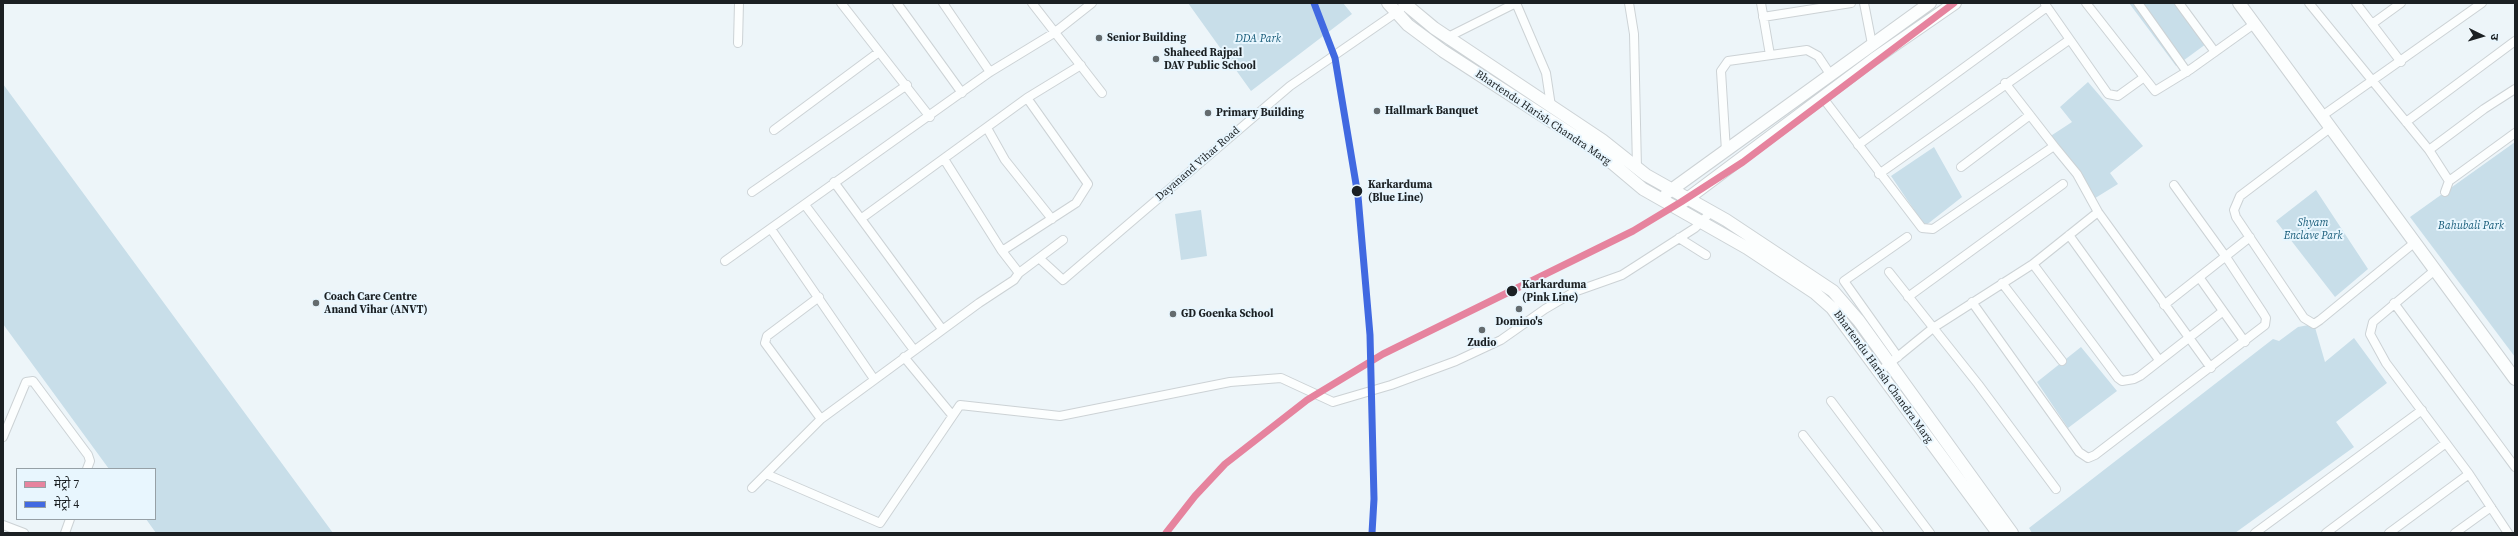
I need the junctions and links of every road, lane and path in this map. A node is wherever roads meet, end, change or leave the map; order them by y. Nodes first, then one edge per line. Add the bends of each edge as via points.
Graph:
1 (739, 3) edge
2 (841, 3) edge
3 (897, 3) edge
4 (943, 3) edge
5 (1032, 3) edge
6 (1092, 3) edge
7 (1388, 3) edge
8 (1629, 3) edge
9 (1761, 3) edge
10 (1851, 3) edge
11 (1864, 3) edge
12 (1930, 3) edge
13 (1955, 3) edge
14 (2138, 3) edge
15 (2179, 3) edge
16 (2239, 3) edge
17 (2309, 3) edge
18 (2356, 3) edge
19 (2401, 3) edge
20 (2482, 3) edge
21 (2088, 4) edge
22 (2045, 5) edge
23 (1402, 7) edge
24 (1763, 17) junction
25 (2254, 24) junction
26 (2372, 24) junction
27 (1054, 33) junction
28 (1448, 37) junction
29 (2069, 40) junction
30 (2515, 41) edge
31 (738, 43) dead end
32 (1872, 44) junction
33 (879, 52) junction
34 (2215, 52) junction
35 (1770, 55) junction
36 (2401, 62) junction
37 (1081, 65) junction
38 (990, 72) junction
39 (2187, 72) junction
40 (1830, 74) junction
41 (2143, 78) junction
42 (2373, 82) junction
43 (2005, 83) junction
44 (907, 85) junction
45 (2515, 90) edge
46 (962, 93) junction
47 (1102, 93) dead end
48 (1027, 98) junction
49 (1823, 98) junction
50 (1551, 106) junction
51 (2030, 115) junction
52 (2322, 116) junction
53 (930, 117) junction
54 (2406, 122) junction
55 (987, 128) junction
56 (2330, 128) junction
57 (774, 130) dead end
58 (2515, 133) edge
59 (1858, 145) junction
60 (2054, 146) junction
61 (2429, 150) junction
62 (1726, 151) junction
63 (944, 159) junction
64 (1961, 167) dead end
65 (1637, 168) junction
66 (1879, 174) junction
67 (2449, 181) junction
68 (834, 182) junction
69 (2063, 184) dead end
70 (2174, 185) dead end
71 (1672, 190) junction
72 (752, 192) dead end
73 (2445, 192) dead end
74 (1659, 198) junction
75 (1688, 199) junction
76 (805, 205) junction
77 (1676, 208) junction
78 (1711, 212) junction
79 (2098, 212) junction
80 (862, 218) junction
81 (1052, 219) junction
82 (1700, 222) junction
83 (770, 229) junction
84 (2069, 235) junction
85 (1906, 237) dead end
86 (2250, 237) junction
87 (1679, 238) junction
88 (1063, 240) dead end
89 (2414, 243) junction
90 (1002, 251) junction
91 (1706, 255) dead end
92 (2226, 257) junction
93 (1039, 258) junction
94 (725, 261) dead end
95 (2033, 264) junction
96 (2435, 270) junction
97 (1889, 272) dead end
98 (1019, 273) junction
99 (2199, 277) junction
100 (2002, 283) junction
101 (819, 297) junction
102 (1908, 297) junction
103 (1972, 302) junction
104 (2394, 303) junction
105 (2164, 305) junction
106 (2222, 312) junction
107 (1933, 328) junction
108 (942, 330) junction
109 (2189, 339) junction
110 (2245, 342) junction
111 (914, 350) junction
112 (904, 357) junction
113 (1894, 360) junction
114 (2159, 360) junction
115 (2062, 361) dead end
116 (2211, 368) junction
117 (1879, 372) junction
118 (2515, 378) edge
119 (874, 379) junction
120 (1831, 400) dead end
121 (2422, 410) junction
122 (952, 416) junction
123 (821, 418) junction
124 (1803, 436) dead end
125 (3, 437) edge
126 (2446, 444) junction
127 (2515, 467) edge
128 (87, 468) edge
129 (766, 474) junction
130 (2469, 474) junction
131 (752, 488) dead end
132 (2056, 489) dead end
133 (2491, 506) junction
134 (70, 520) edge
135 (3, 525) edge
136 (24, 533) edge
137 (65, 533) edge
138 (1879, 533) edge
139 (1930, 533) edge
140 (1998, 533) edge
141 (2012, 533) edge
142 (2255, 533) edge
143 (2326, 533) edge
144 (2389, 533) edge
145 (2456, 533) edge
146 (2508, 533) edge

1 - 31 street
2 - 33 street
3 - 46 street
4 - 38 street
5 - 27 street
6 - 27 street
7 - 23 main road, Bhartendu Harish Chandra Marg
8 - 65 street via 1634,34
9 - 24 street
10 - 24 street
11 - 32 street
12 - 32 main road
13 - 49 main road
14 - 39 street
15 - 34 street
16 - 25 main road
17 - 42 street
18 - 26 street
19 - 26 street
20 - 36 street
21 - 41 street
22 - 29 street
22 - 59 street
23 - 28 main road, Bhartendu Harish Chandra Marg
23 - 74 main road, Bhartendu Harish Chandra Marg via 1408,25 1443,51 1599,152 1643,189
23 - 93 street, Dayanand Vihar Road via 1290,86 1063,280
24 - 35 street
25 - 34 street
25 - 52 main road
26 - 36 street
27 - 37 street
27 - 38 street
28 - 50 main road, Bhartendu Harish Chandra Marg
28 - 50 street via 1516,3 1546,73
29 - 41 street via 2111,96 2124,93
29 - 43 street
30 - 54 street
32 - 40 main road
33 - 44 street
33 - 57 street
34 - 39 street
35 - 40 street via 1807,50 1813,52
35 - 62 street via 1728,61 1722,68
36 - 42 street
37 - 47 street
37 - 48 street
38 - 46 street
39 - 41 street via 2158,91 2152,89
40 - 62 main road
42 - 52 street
42 - 54 street
43 - 51 street
43 - 66 street
44 - 53 street
44 - 72 street
45 - 61 street via 2484,108
46 - 53 street
48 - 55 street
48 - 81 street via 1088,184 1076,203
49 - 59 street
49 - 75 main road
50 - 65 main road, Bhartendu Harish Chandra Marg via 1602,140
51 - 60 street
51 - 64 street
52 - 56 main road
53 - 68 street
54 - 61 street
55 - 63 street
55 - 81 street via 1005,160
56 - 86 street via 2240,196 2234,210
56 - 89 main road
58 - 67 street
59 - 66 street
60 - 66 street via 1933,229 1922,228
60 - 79 street via 2077,174
61 - 67 street
62 - 71 main road
63 - 80 street
63 - 90 street
65 - 71 main road, Bhartendu Harish Chandra Marg
67 - 73 street
68 - 76 street
68 - 80 street
69 - 102 street
70 - 92 street
71 - 74 main road
71 - 75 main road, Bhartendu Harish Chandra Marg
74 - 77 main road, Bhartendu Harish Chandra Marg
75 - 77 main road
75 - 78 main road, Bhartendu Harish Chandra Marg
76 - 83 street
76 - 111 street
77 - 82 main road, Bhartendu Harish Chandra Marg
78 - 82 street
78 - 113 main road, Bhartendu Harish Chandra Marg via 1833,291
79 - 84 street
79 - 105 street
80 - 108 street
81 - 90 street
82 - 87 street
82 - 117 main road, Bhartendu Harish Chandra Marg via 1747,248 1815,293 1832,308
83 - 94 street
83 - 101 street
84 - 95 street
84 - 114 street
85 - 113 street via 1844,280
86 - 89 street via 2304,318 2314,324
86 - 92 street
87 - 91 street
87 - 122 street via 1622,275 1574,292 1501,340 1391,385 1332,402 1282,378 1230,382 1060,416 960,405
88 - 93 street
89 - 96 main road
90 - 98 street
92 - 99 street
92 - 110 street via 2266,318 2261,330
93 - 98 street
95 - 100 street
95 - 114 street via 2118,378 2122,381 2134,379
96 - 104 street
96 - 118 main road
97 - 102 street
98 - 108 street via 1014,280
99 - 105 street
99 - 106 street
100 - 103 street
100 - 115 street
101 - 119 street
101 - 123 street via 767,336 765,343
102 - 107 street
103 - 107 street
103 - 116 street via 2079,452 2088,458
104 - 121 street via 2373,322 2370,334 2386,363
104 - 127 street
105 - 109 street
106 - 109 street
106 - 110 street
107 - 113 street
107 - 132 street
108 - 111 street
109 - 114 street
109 - 116 street
110 - 116 street
111 - 112 street
112 - 119 street
112 - 122 street
113 - 117 street
113 - 141 main road, Bhartendu Harish Chandra Marg
117 - 140 main road, Bhartendu Harish Chandra Marg
119 - 123 street
120 - 139 street
121 - 126 street
121 - 142 street
122 - 129 street via 880,523
123 - 129 street
124 - 138 street
125 - 128 street via 26,382 33,381 88,455 90,462
126 - 130 street
126 - 143 street
129 - 131 street
130 - 133 street
130 - 144 street
133 - 145 street
133 - 146 street
134 - 137 street
135 - 136 street

